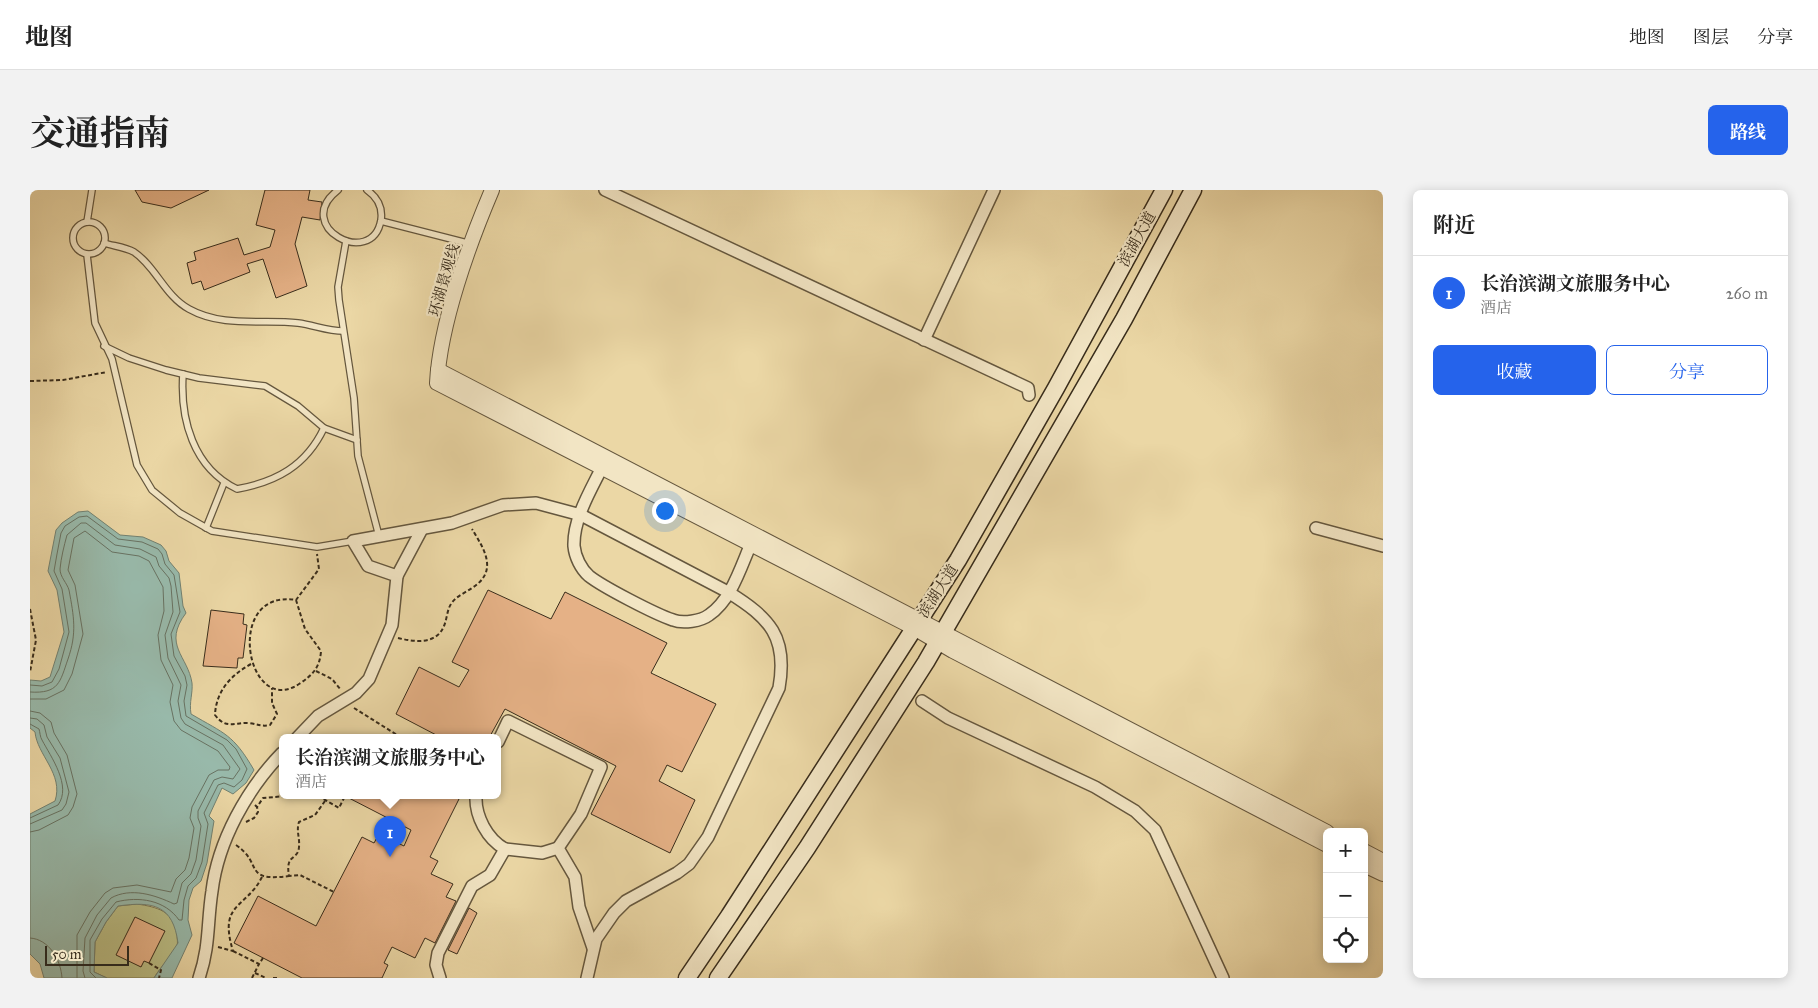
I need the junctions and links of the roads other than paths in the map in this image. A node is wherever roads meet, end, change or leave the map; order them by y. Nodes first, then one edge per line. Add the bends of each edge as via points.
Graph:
1 (92, 190) edge
2 (338, 190) edge
3 (368, 190) edge
4 (492, 190) edge
5 (605, 190) edge
6 (994, 190) edge
7 (1164, 190) edge
8 (1193, 190) edge
9 (381, 221) junction
10 (87, 222) junction
11 (346, 241) junction
12 (104, 244) junction
13 (471, 244) junction
14 (87, 254) junction
15 (343, 331) junction
16 (924, 340) junction
17 (104, 346) junction
18 (183, 374) junction
19 (1029, 395) dead end
20 (324, 428) junction
21 (357, 440) junction
22 (604, 463) junction
23 (224, 484) junction
24 (581, 515) junction
25 (206, 528) junction
26 (1316, 528) dead end
27 (422, 529) junction
28 (378, 536) junction
29 (753, 539) junction
30 (353, 541) junction
31 (1383, 546) edge
32 (397, 576) junction
33 (728, 592) junction
34 (917, 624) junction
35 (941, 638) junction
36 (922, 701) dead end
37 (301, 734) edge
38 (501, 736) edge
39 (279, 757) edge
40 (476, 799) edge
41 (1323, 830) edge
42 (1323, 843) edge
43 (558, 848) junction
44 (505, 849) junction
45 (1368, 853) edge
46 (1383, 861) edge
47 (1368, 867) edge
48 (1383, 874) edge
49 (593, 948) junction
50 (588, 977) edge
51 (199, 978) edge
52 (440, 978) edge
53 (687, 978) edge
54 (718, 978) edge
55 (1223, 978) edge

1 - 10 lane
2 - 11 lane via 327,202 325,220 334,236
3 - 9 lane via 379,202
4 - 13 street, 环湖景观线
5 - 16 street
6 - 16 street
7 - 34 main road, 滨湖大道 via 1056,388 958,560
8 - 35 main road, 滨湖大道 via 1119,328
9 - 11 lane via 370,237 361,242
9 - 13 lane
10 - 12 lane via 102,228
10 - 14 lane via 77,227 73,236 78,250
11 - 15 lane via 338,287
12 - 14 lane via 98,252
12 - 15 lane via 133,252 176,300 190,310 224,320 298,323
13 - 22 street, 环湖景观线 via 455,296 438,376
14 - 17 lane via 95,323
15 - 21 lane
16 - 19 street via 1028,388
17 - 18 lane via 129,358
17 - 25 lane via 112,359 137,465 152,490 180,513
18 - 20 lane via 265,386 298,406
18 - 23 lane via 181,400 185,424 198,454
20 - 21 lane
20 - 23 lane via 315,446 272,480 237,489
21 - 28 lane
22 - 24 street
22 - 29 street
23 - 25 lane
24 - 27 street via 536,503 519,503
24 - 33 street
24 - 33 street via 574,547 578,562 605,586 674,621 690,622 708,616 719,607
25 - 30 lane via 317,547
26 - 31 street
27 - 28 street
27 - 32 street
28 - 30 street
29 - 33 street
29 - 34 street
30 - 32 street via 368,566
32 - 37 street via 397,598 389,636 369,679 356,693 318,716
33 - 49 street via 750,606 776,636 783,668 779,688 708,837 689,864 626,902 614,913
34 - 35 street
34 - 53 main road, 滨湖大道
35 - 41 street
35 - 42 street
35 - 54 main road, 滨湖大道 via 807,848
36 - 55 street via 948,718 1095,787 1135,811 1155,830
38 - 43 street via 508,721 602,767 581,814
39 - 51 street via 246,800 218,859 212,888 208,944
40 - 44 street via 484,828
43 - 44 street via 542,853
43 - 49 street via 576,876 579,907
44 - 52 street via 490,875 472,886 438,953 436,965
45 - 46 street
47 - 48 street
49 - 50 street

